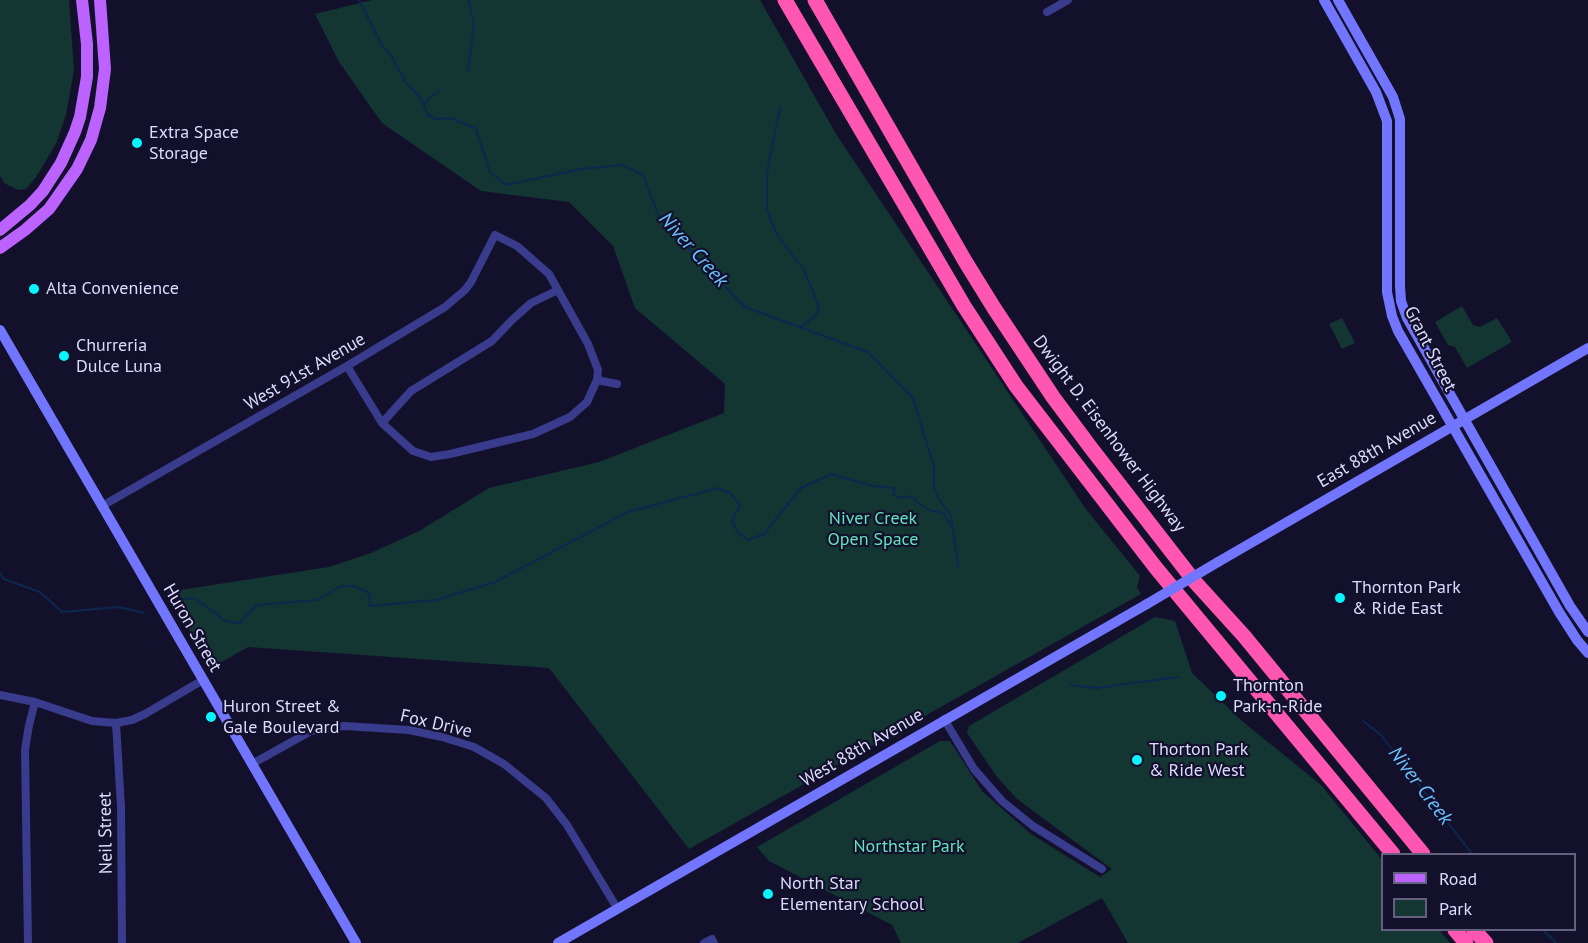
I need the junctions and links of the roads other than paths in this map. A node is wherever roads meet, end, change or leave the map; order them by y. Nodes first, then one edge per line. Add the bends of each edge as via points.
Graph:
1 (82, 0) edge
2 (100, 0) edge
3 (785, 0) edge
4 (796, 0) edge
5 (815, 0) edge
6 (821, 0) edge
7 (1068, 0) edge
8 (1324, 0) edge
9 (1338, 0) edge
10 (1047, 12) dead end
11 (849, 59) junction
12 (0, 230) edge
13 (0, 248) edge
14 (558, 290) junction
15 (0, 330) edge
16 (1588, 348) edge
17 (347, 366) junction
18 (597, 380) junction
19 (617, 384) dead end
20 (1463, 419) junction
21 (382, 423) junction
22 (1452, 426) junction
23 (1068, 455) junction
24 (102, 506) junction
25 (1190, 582) junction
26 (1588, 632) edge
27 (1588, 653) edge
28 (203, 680) junction
29 (0, 695) edge
30 (35, 702) junction
31 (944, 719) junction
32 (116, 723) junction
33 (252, 764) junction
34 (1391, 853) edge
35 (1411, 853) edge
36 (1421, 853) edge
37 (1102, 869) dead end
38 (617, 908) junction
39 (1456, 931) edge
40 (1475, 931) edge
41 (1485, 931) edge
42 (28, 943) edge
43 (122, 943) edge
44 (356, 943) edge
45 (558, 943) edge
46 (1467, 943) edge
47 (1485, 943) edge
48 (1495, 943) edge

1 - 12 main road via 87,77 75,132 43,191
2 - 13 main road via 105,69 91,140 77,169 49,209
3 - 23 highway via 964,306 1016,386
4 - 23 highway via 941,252 1056,429
5 - 11 highway, Dwight D. Eisenhower Highway
6 - 11 highway
7 - 10 street
8 - 22 main road, Grant Street via 1386,114 1389,305 1398,331
9 - 20 main road, Grant Street via 1397,106 1401,129 1401,301 1413,331
11 - 25 highway, Dwight D. Eisenhower Highway via 1018,346
14 - 17 street, West 91st Avenue via 542,266 495,235 471,282 454,301
14 - 18 street via 595,359
14 - 21 street via 531,303 492,341 411,391
15 - 24 main road, Huron Street
16 - 20 main road, East 88th Avenue
17 - 21 street
17 - 24 street, West 91st Avenue
18 - 19 street
18 - 21 street via 587,402 570,417 533,434 450,454 418,454
20 - 22 main road, East 88th Avenue
20 - 26 main road, Grant Street
22 - 25 main road, East 88th Avenue, bridge
22 - 27 main road, Grant Street
23 - 34 highway
24 - 28 main road, Huron Street
25 - 31 main road, West 88th Avenue, bridge
25 - 35 highway
25 - 36 highway, Dwight D. Eisenhower Highway via 1244,636
28 - 32 street via 132,720
28 - 33 main road, Huron Street
29 - 30 street
30 - 32 street via 92,721
30 - 42 street via 25,750
31 - 37 street via 974,769 1002,801 1033,826
31 - 38 main road, West 88th Avenue
32 - 43 street, Neil Street
33 - 38 street, Fox Drive via 311,731 344,726 409,730 474,747 504,764 546,798 567,825
33 - 44 main road, Huron Street
38 - 45 main road, West 88th Avenue
39 - 46 highway
40 - 47 highway
41 - 48 highway

